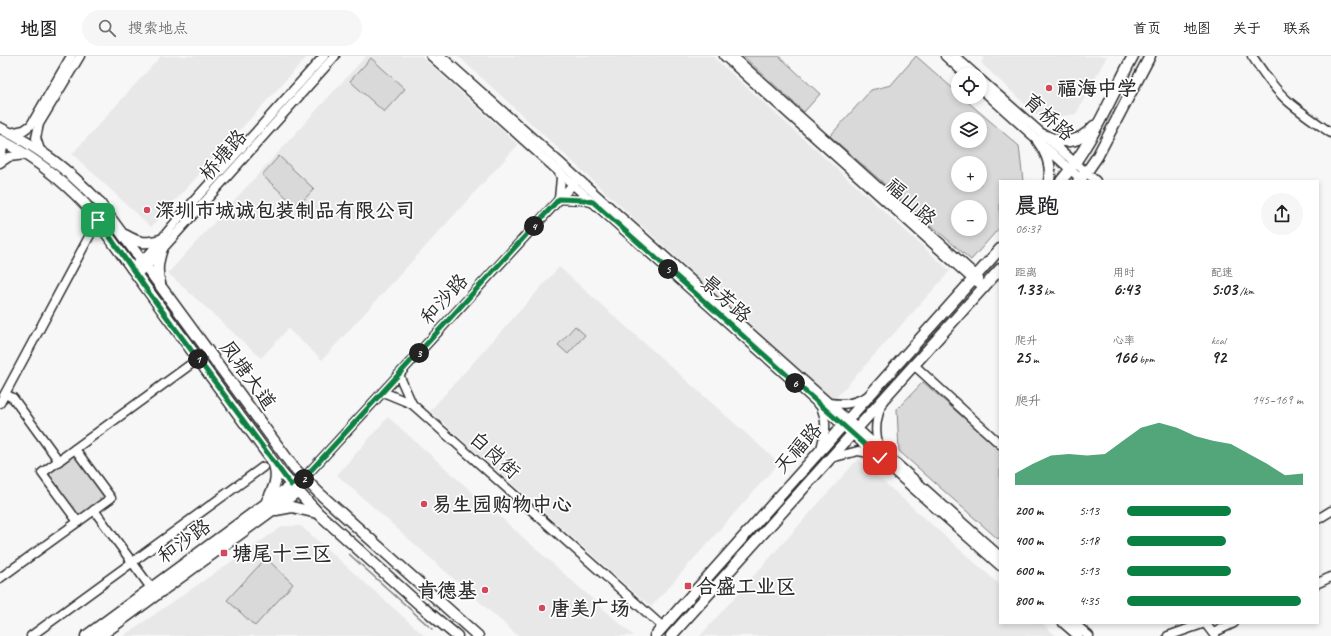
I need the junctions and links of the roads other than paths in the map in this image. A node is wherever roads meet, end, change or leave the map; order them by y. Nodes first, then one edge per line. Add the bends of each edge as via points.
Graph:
1 (71, 56) edge
2 (80, 56) edge
3 (335, 56) edge
4 (431, 56) edge
5 (441, 56) edge
6 (724, 56) edge
7 (733, 56) edge
8 (945, 56) edge
9 (955, 56) edge
10 (1133, 56) edge
11 (1150, 56) edge
12 (1252, 56) edge
13 (320, 57) edge
14 (965, 60) edge
15 (958, 68) edge
16 (987, 86) edge
17 (987, 94) edge
18 (1100, 120) junction
19 (0, 128) edge
20 (10, 133) junction
21 (1331, 133) edge
22 (1041, 138) junction
23 (1, 140) edge
24 (40, 150) junction
25 (26, 155) junction
26 (0, 161) edge
27 (1073, 166) junction
28 (559, 172) junction
29 (1082, 178) edge
30 (1049, 180) edge
31 (1062, 180) edge
32 (575, 182) junction
33 (559, 199) junction
34 (593, 202) junction
35 (98, 220) junction
36 (123, 233) junction
37 (161, 245) junction
38 (999, 250) edge
39 (145, 264) junction
40 (999, 270) edge
41 (134, 272) junction
42 (974, 277) junction
43 (161, 287) junction
44 (985, 287) junction
45 (198, 359) junction
46 (914, 365) junction
47 (399, 375) junction
48 (383, 392) junction
49 (5, 394) junction
50 (868, 396) junction
51 (882, 401) junction
52 (0, 403) edge
53 (829, 403) junction
54 (412, 404) junction
55 (820, 405) junction
56 (845, 422) junction
57 (855, 431) junction
58 (999, 443) edge
59 (75, 449) junction
60 (821, 449) junction
61 (877, 451) junction
62 (832, 458) junction
63 (272, 460) junction
64 (59, 461) junction
65 (263, 467) dead end
66 (304, 478) junction
67 (294, 488) junction
68 (268, 507) junction
69 (94, 510) junction
70 (1331, 511) edge
71 (318, 514) junction
72 (1319, 518) edge
73 (78, 522) junction
74 (999, 555) edge
75 (133, 562) junction
76 (999, 565) edge
77 (1331, 577) edge
78 (0, 578) edge
79 (1319, 583) edge
80 (151, 588) junction
81 (1065, 624) edge
82 (1075, 624) edge
83 (1202, 624) edge
84 (1206, 624) edge
85 (1232, 624) edge
86 (663, 627) junction
87 (1214, 634) edge
88 (31, 636) edge
89 (86, 636) edge
90 (100, 636) edge
91 (457, 636) edge
92 (478, 636) edge
93 (655, 636) edge
94 (671, 636) edge
95 (1078, 636) edge
96 (1089, 636) edge
97 (1168, 636) edge

1 - 20 street via 31,125 24,130
2 - 24 street via 39,124 36,138
3 - 37 street, 桥塘路
4 - 28 street, 景芳路
5 - 32 street, 景芳路
6 - 42 street, 福山路
7 - 42 street, 福山路
8 - 15 street
9 - 14 street
10 - 18 main road
11 - 29 main road via 1097,157
12 - 21 street via 1266,77 1288,101
13 - 37 street, 桥塘路
16 - 22 street, 育桥路
17 - 22 street, 育桥路
18 - 22 main road via 1085,134 1069,141
18 - 27 main road
19 - 20 main road, 凤塘大道
20 - 24 main road, 凤塘大道
22 - 27 street, 育桥路
22 - 30 main road via 1050,167
23 - 25 main road, 凤塘大道
23 - 26 street via 3,152
24 - 36 main road, 凤塘大道 via 90,192
25 - 26 street
25 - 35 main road, 凤塘大道 via 73,191
27 - 29 street, 育桥路
27 - 31 main road
28 - 32 street, 景芳路
28 - 33 street
32 - 33 street, 和沙路
32 - 34 street, 景芳路
32 - 53 street, 景芳路
33 - 34 street
33 - 47 street, 和沙路
34 - 55 street, 景芳路
35 - 41 main road, 凤塘大道
35 - 49 street
36 - 37 main road via 144,243
36 - 39 main road, 凤塘大道
37 - 39 street, 桥塘路
37 - 43 main road via 157,269
38 - 42 main road, 天福路
39 - 41 street, 桥塘路
39 - 43 main road, 凤塘大道
40 - 44 main road, 天福路
41 - 45 main road, 凤塘大道
42 - 44 street, 福山路
42 - 50 main road, 天福路
43 - 66 main road, 凤塘大道 via 286,458
44 - 46 main road, 天福路
45 - 59 street
45 - 63 main road, 凤塘大道
46 - 51 main road, 天福路
46 - 58 street
47 - 48 street, 和沙路
47 - 54 street
48 - 54 street
48 - 66 street, 和沙路
49 - 52 street
49 - 64 street via 13,398
50 - 53 street via 845,405
50 - 56 main road, 天福路
51 - 57 main road, 天福路
51 - 61 street via 876,422
53 - 56 street, 景芳路
54 - 86 street, 白岗街
55 - 56 street, 景芳路
55 - 60 street via 826,429
56 - 57 street, 景芳路
56 - 60 main road, 天福路
57 - 61 street, 景芳路
57 - 62 main road, 天福路
59 - 64 street
59 - 69 street via 111,498
60 - 86 main road, 天福路
61 - 62 street via 858,451
61 - 74 street, 景芳路
61 - 76 street, 景芳路
62 - 94 main road, 天福路
63 - 67 main road, 凤塘大道
63 - 68 main road via 276,477
64 - 73 street via 42,473
65 - 75 street
66 - 67 main road, 和沙路
66 - 92 main road, 凤塘大道
67 - 68 main road, 和沙路
67 - 71 main road, 凤塘大道
68 - 71 main road via 292,507
68 - 80 main road, 和沙路
68 - 90 main road, 和沙路
69 - 73 street
69 - 75 street
70 - 72 street
71 - 91 main road, 凤塘大道
73 - 78 street
75 - 80 street
75 - 88 street
77 - 79 street
80 - 89 main road, 和沙路
81 - 95 street
82 - 96 street
83 - 97 street
84 - 87 street
85 - 87 street
86 - 93 main road, 天福路

